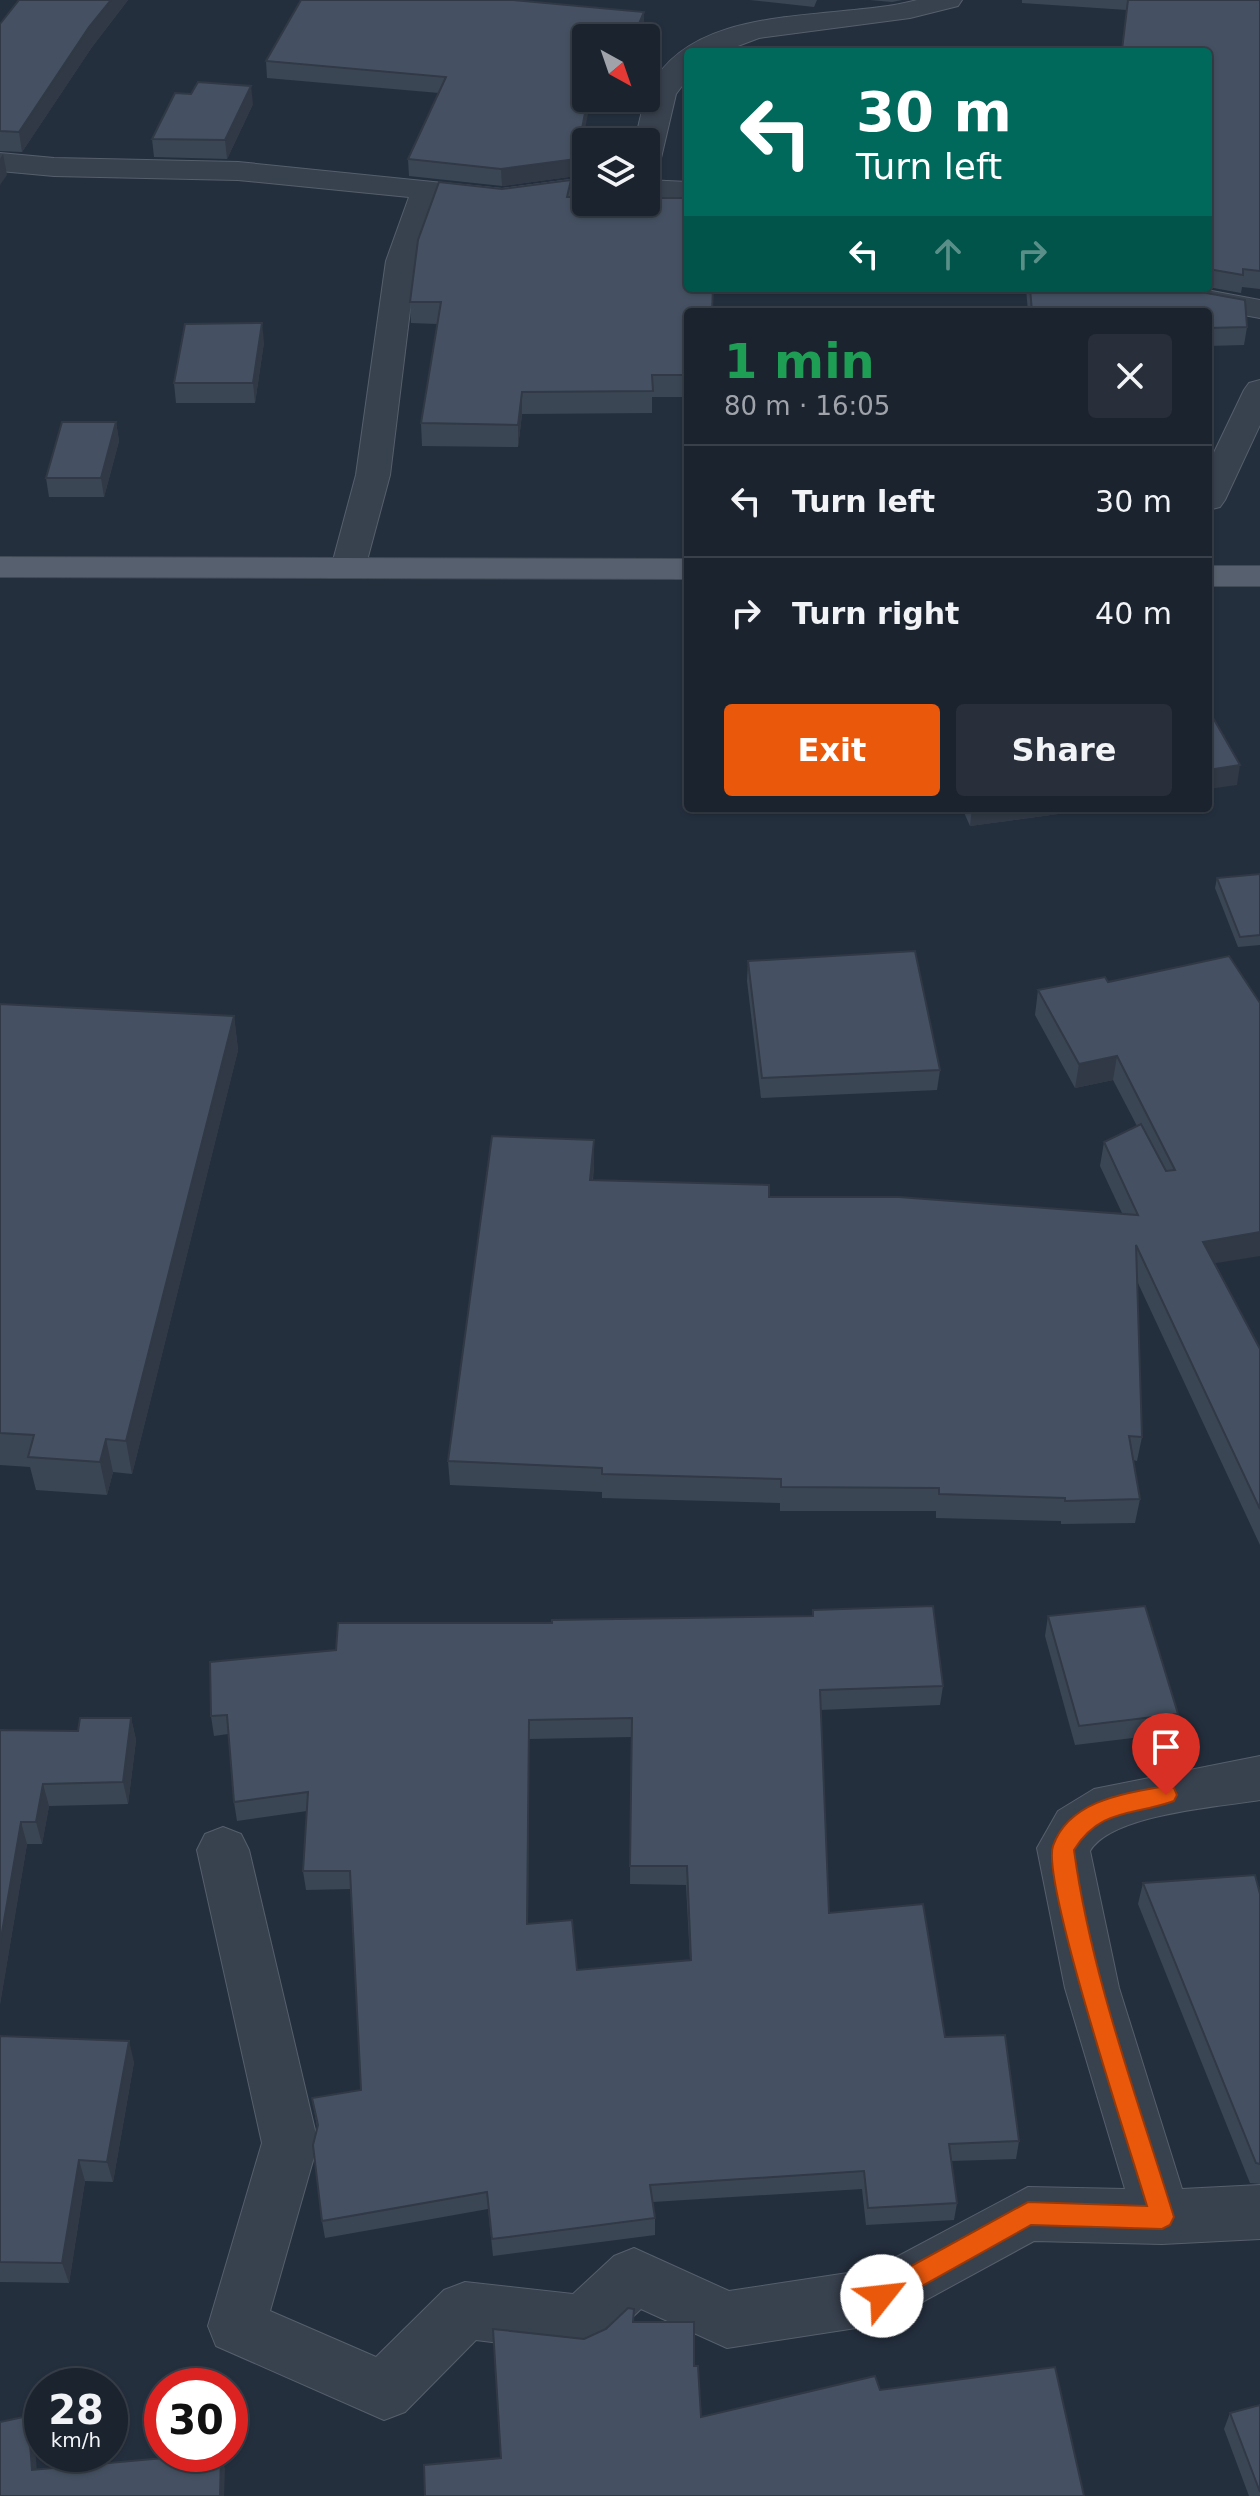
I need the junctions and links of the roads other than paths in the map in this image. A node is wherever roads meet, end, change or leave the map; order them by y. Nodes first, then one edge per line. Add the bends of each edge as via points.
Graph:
1 (948, 0) edge
2 (690, 48) edge
3 (684, 56) edge
4 (653, 128) edge
5 (0, 162) edge
6 (572, 189) edge
7 (660, 190) edge
8 (684, 191) edge
9 (426, 193) junction
10 (1167, 292) edge
11 (1260, 309) edge
12 (1260, 390) edge
13 (1212, 492) edge
14 (0, 567) edge
15 (348, 568) junction
16 (684, 569) edge
17 (1212, 576) edge
18 (1260, 576) edge
19 (1260, 1778) edge
20 (223, 1850) dead end
21 (1260, 2212) edge
22 (1162, 2217) junction

1 - 2 street via 883,13 793,10 752,16 726,24
3 - 4 street via 663,89
5 - 9 street via 238,171
6 - 9 street via 502,198
7 - 8 street
9 - 15 street via 401,261 373,475
10 - 11 street
12 - 13 street
14 - 15 main road
15 - 16 main road
17 - 18 main road
19 - 22 street via 1112,1805 1076,1827 1063,1848 1087,1965
20 - 22 street via 290,2143 237,2326 384,2391 465,2310 583,2324 634,2276 727,2320 882,2296 1028,2214
21 - 22 street

